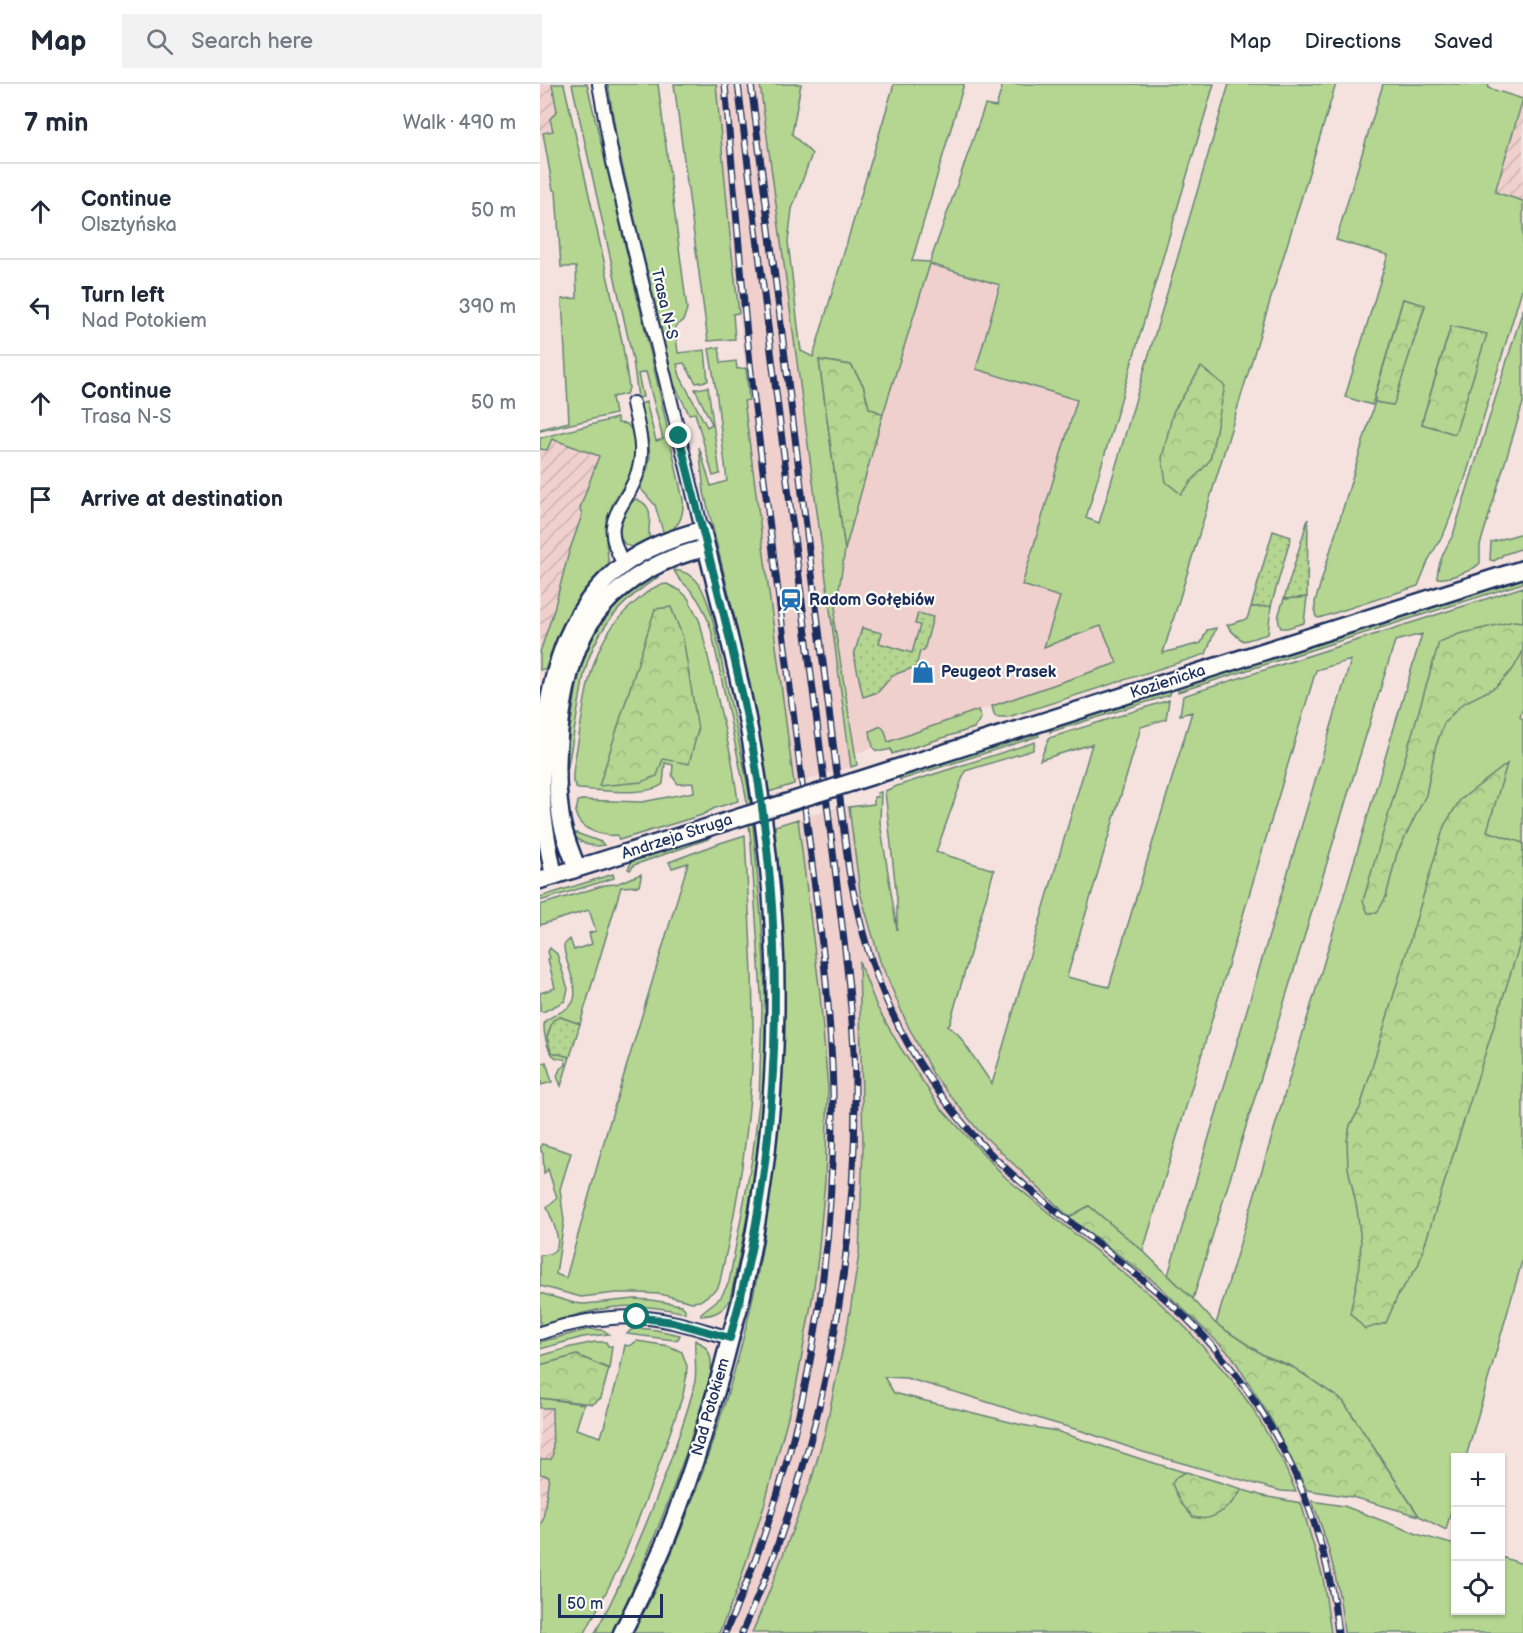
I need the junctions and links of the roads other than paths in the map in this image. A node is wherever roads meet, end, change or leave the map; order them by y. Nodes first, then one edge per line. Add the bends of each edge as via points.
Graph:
1 (599, 84) edge
2 (633, 403) dead end
3 (702, 530) junction
4 (706, 548) junction
5 (624, 564) junction
6 (1523, 568) edge
7 (552, 689) edge
8 (813, 794) joint
9 (577, 868) junction
10 (547, 878) edge
11 (540, 1333) edge
12 (730, 1338) junction
13 (622, 1633) edge

1 - 3 street, Trasa N-S via 613,162
2 - 5 street via 641,461 633,485 616,513 613,534
3 - 4 main road, Nad Potokiem
3 - 5 main road via 659,544
4 - 7 main road via 664,561 617,592 599,610
4 - 12 main road, Nad Potokiem via 753,750 768,860 775,993 773,1073 756,1226
5 - 7 main road via 585,604 561,650
6 - 8 main road, Kozienicka, bridge
7 - 9 main road via 560,813
7 - 10 main road via 541,752
8 - 9 main road, Andrzeja Struga, bridge
9 - 10 main road, Andrzeja Struga
11 - 12 street via 600,1319 637,1317 673,1322
12 - 13 main road, Nad Potokiem via 698,1452 667,1538

